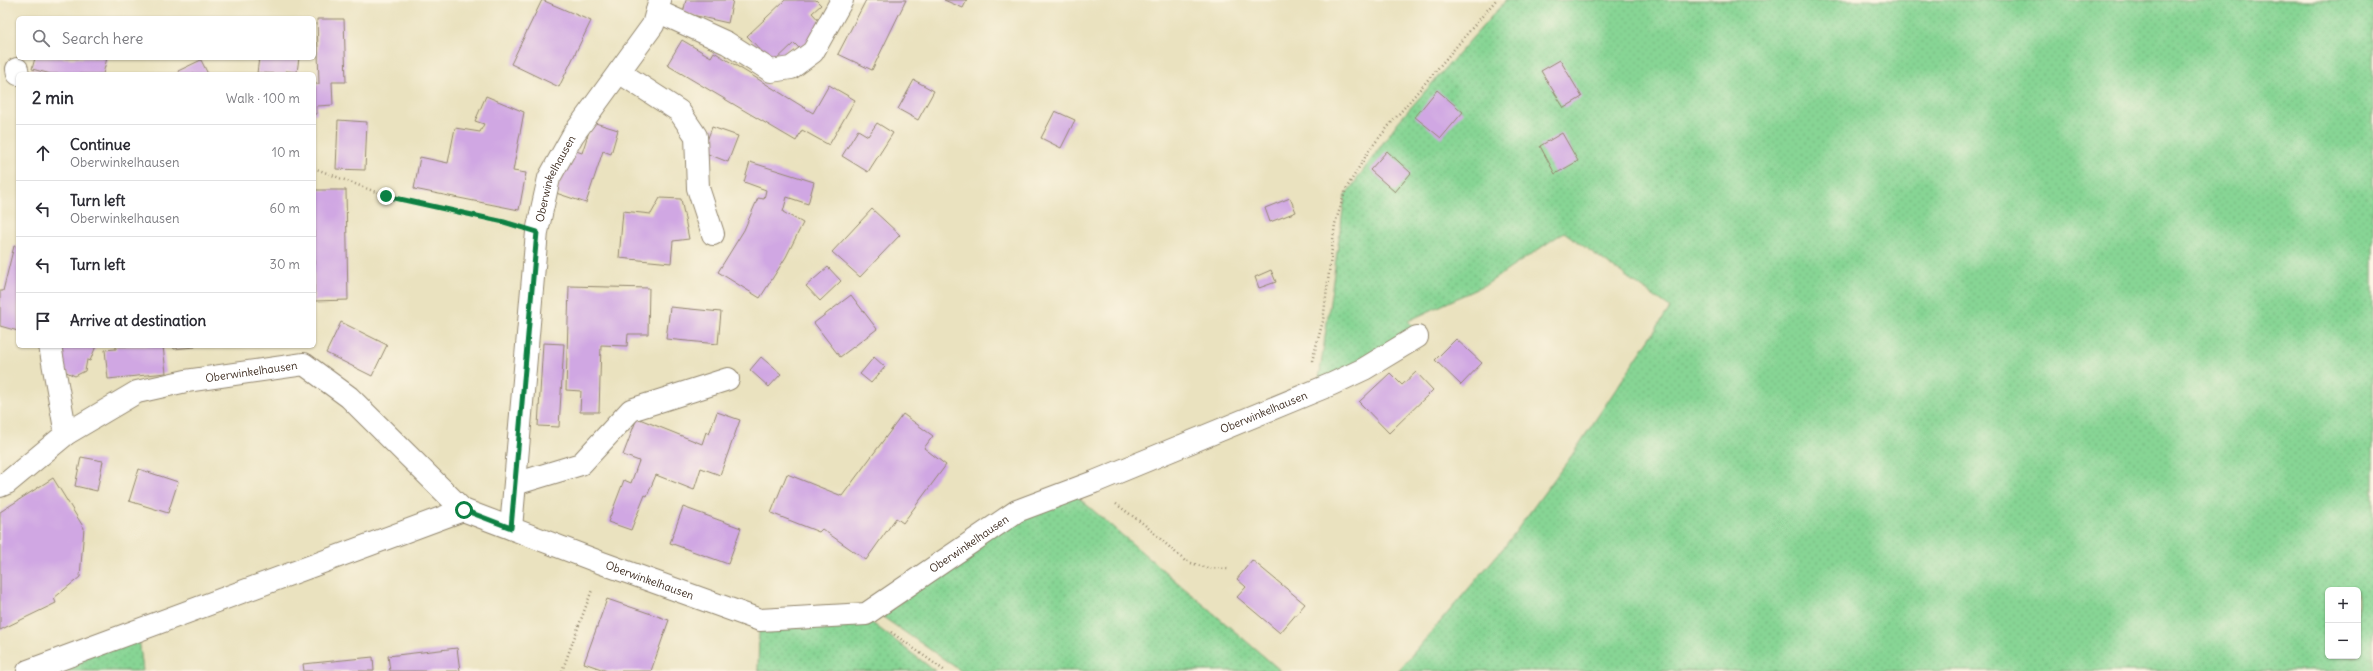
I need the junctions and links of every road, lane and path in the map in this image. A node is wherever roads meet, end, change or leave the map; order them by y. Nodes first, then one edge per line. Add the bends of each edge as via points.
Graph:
1 (842, 0) edge
2 (1496, 0) edge
3 (658, 6) edge
4 (619, 72) junction
5 (316, 169) edge
6 (537, 232) junction
7 (713, 234) dead end
8 (1417, 337) dead end
9 (50, 348) edge
10 (304, 355) edge
11 (728, 380) dead end
12 (1301, 396) junction
13 (66, 434) junction
14 (1094, 482) junction
15 (515, 484) junction
16 (0, 486) edge
17 (464, 510) junction
18 (511, 528) junction
19 (602, 563) junction
20 (1228, 569) dead end
21 (866, 614) junction
22 (28, 671) edge
23 (562, 671) edge
24 (945, 671) edge

1 - 3 street via 813,52 791,68 771,71 727,43
2 - 12 path via 1388,127 1358,166 1346,188 1335,224 1323,322
3 - 4 street, Oberwinkelhausen via 653,25
4 - 6 street, Oberwinkelhausen via 573,135 549,178
4 - 7 street via 679,111 696,136 698,188
5 - 6 path via 386,196 504,222
6 - 15 street, Oberwinkelhausen
8 - 12 street, Oberwinkelhausen via 1364,369
9 - 13 street
10 - 13 street, Oberwinkelhausen via 137,392
10 - 17 street, Oberwinkelhausen
11 - 15 street via 631,410 581,464
12 - 14 street, Oberwinkelhausen
13 - 16 street, Oberwinkelhausen
14 - 20 path via 1111,501 1145,524 1185,561 1207,568
14 - 21 street, Oberwinkelhausen via 1017,511
15 - 18 street, Oberwinkelhausen
17 - 18 street, Oberwinkelhausen
17 - 22 street
18 - 19 street, Oberwinkelhausen
19 - 21 street, Oberwinkelhausen via 760,620
19 - 23 path
21 - 24 path

